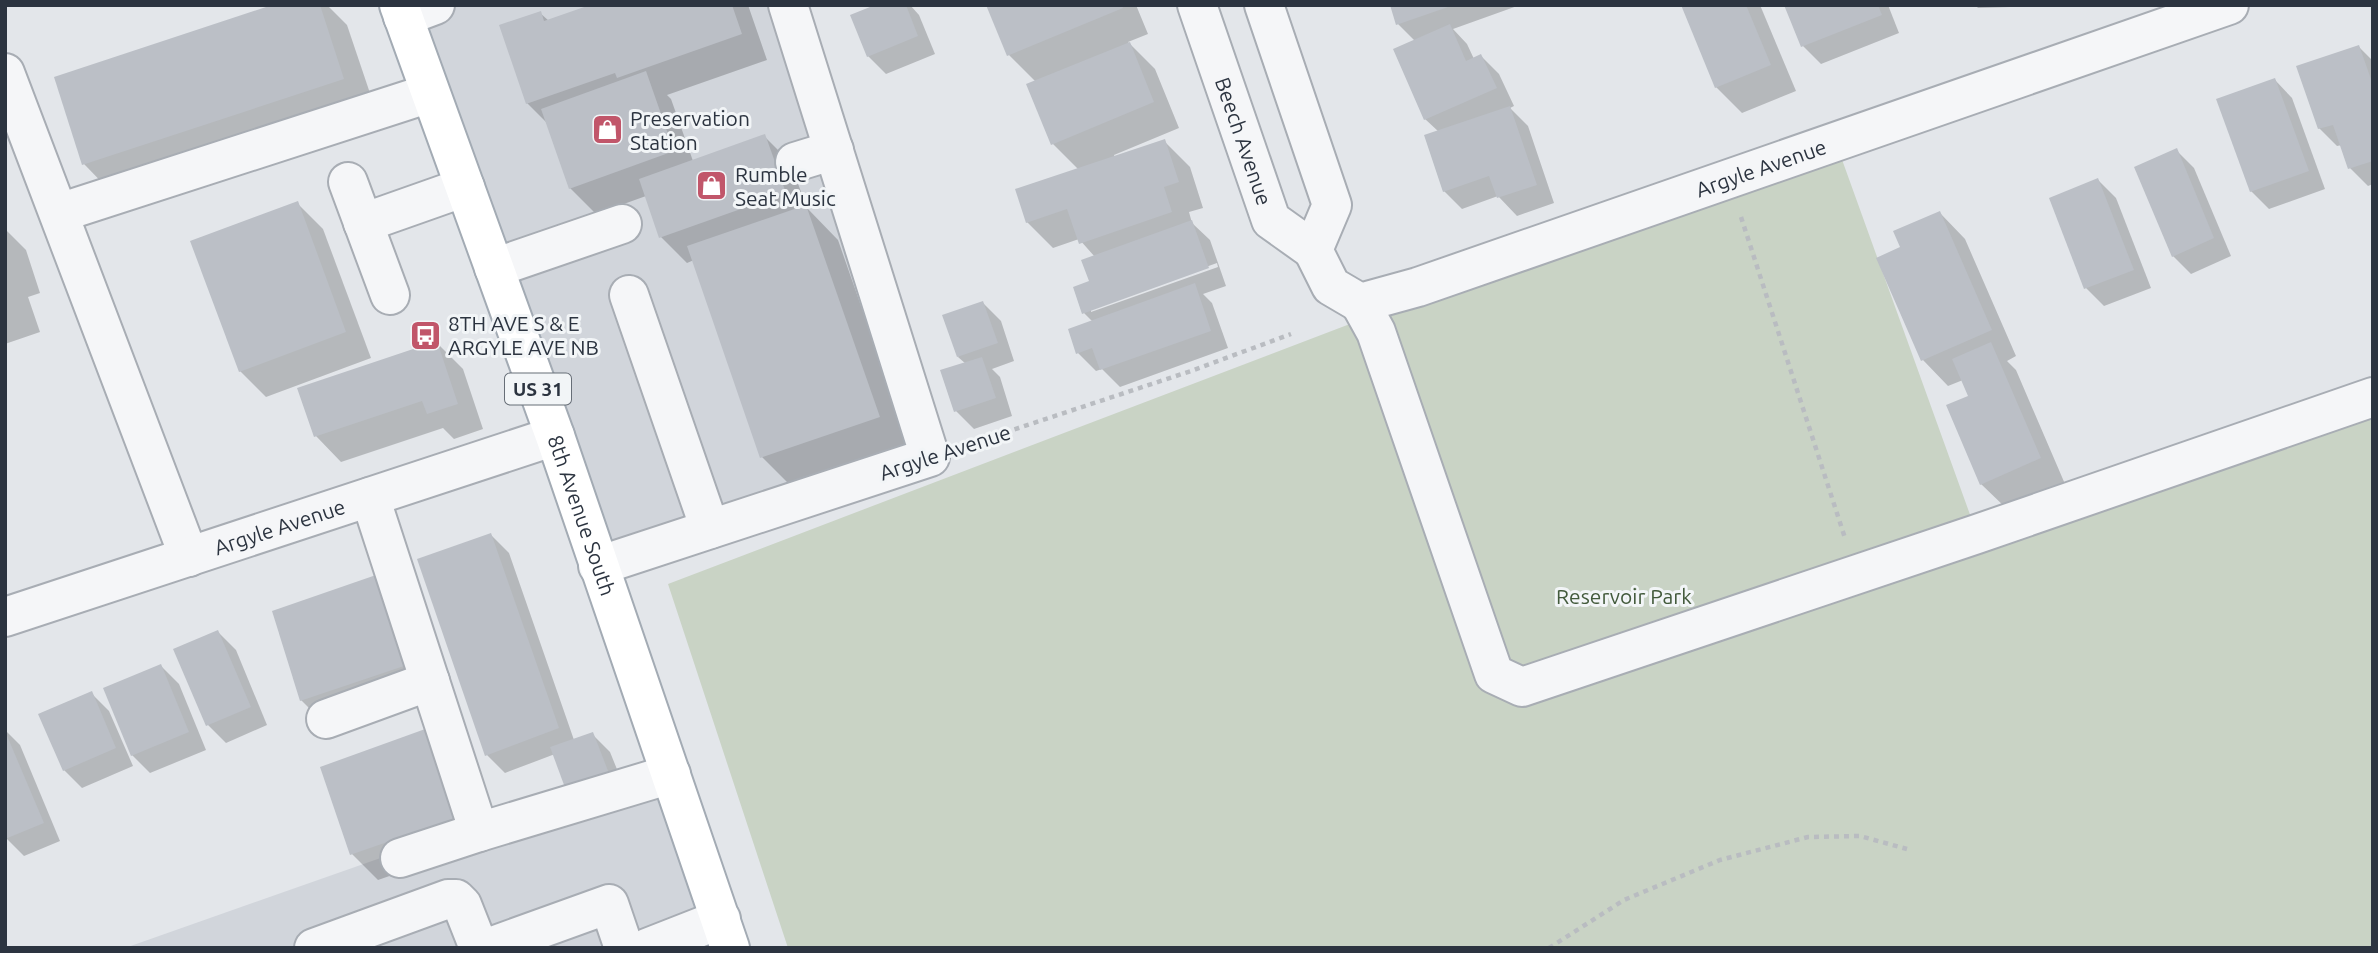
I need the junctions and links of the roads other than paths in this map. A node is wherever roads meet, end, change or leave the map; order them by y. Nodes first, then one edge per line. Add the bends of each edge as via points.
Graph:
1 (788, 5) edge
2 (1197, 5) edge
3 (1264, 5) edge
4 (2229, 5) edge
5 (412, 9) edge
6 (5, 73) edge
7 (430, 93) junction
8 (14, 120) edge
9 (834, 150) junction
10 (795, 162) dead end
11 (348, 182) dead end
12 (465, 187) junction
13 (59, 213) junction
14 (363, 223) junction
15 (622, 224) dead end
16 (1313, 250) junction
17 (494, 268) junction
18 (390, 295) dead end
19 (629, 295) dead end
20 (1360, 303) junction
21 (2373, 397) edge
22 (555, 436) junction
23 (370, 497) junction
24 (710, 529) junction
25 (189, 556) junction
26 (598, 566) junction
27 (5, 617) edge
28 (430, 681) junction
29 (326, 719) dead end
30 (671, 774) junction
31 (479, 832) junction
32 (400, 858) dead end
33 (726, 934) edge
34 (314, 948) edge
35 (479, 948) edge
36 (487, 948) edge
37 (624, 948) edge
38 (647, 948) edge

1 - 9 street
2 - 16 street, Beech Avenue via 1271,220
3 - 16 street via 1332,205
4 - 20 street, Argyle Avenue via 1418,287
5 - 7 main road, 8th Avenue South / US 31
6 - 8 street
7 - 12 main road, 8th Avenue South / US 31
7 - 13 street
8 - 13 street
9 - 10 street
9 - 24 street, Argyle Avenue via 930,457
11 - 14 street
12 - 14 street
12 - 17 main road, 8th Avenue South / US 31
13 - 25 street
14 - 18 street
15 - 17 street
16 - 20 street via 1331,286
17 - 22 main road, 8th Avenue South / US 31
19 - 24 street
20 - 21 street via 1376,331 1494,674 1522,687
22 - 23 street, Argyle Avenue
22 - 26 main road, 8th Avenue South / US 31
23 - 25 street, Argyle Avenue
23 - 28 street
24 - 26 street, Argyle Avenue
25 - 27 street, Argyle Avenue
26 - 30 main road, 8th Avenue South / US 31
28 - 29 street
28 - 31 street
30 - 31 street
30 - 33 main road, 8th Avenue South / US 31
31 - 32 street
33 - 38 street
34 - 35 street via 456,899 463,905
36 - 37 street via 609,904

